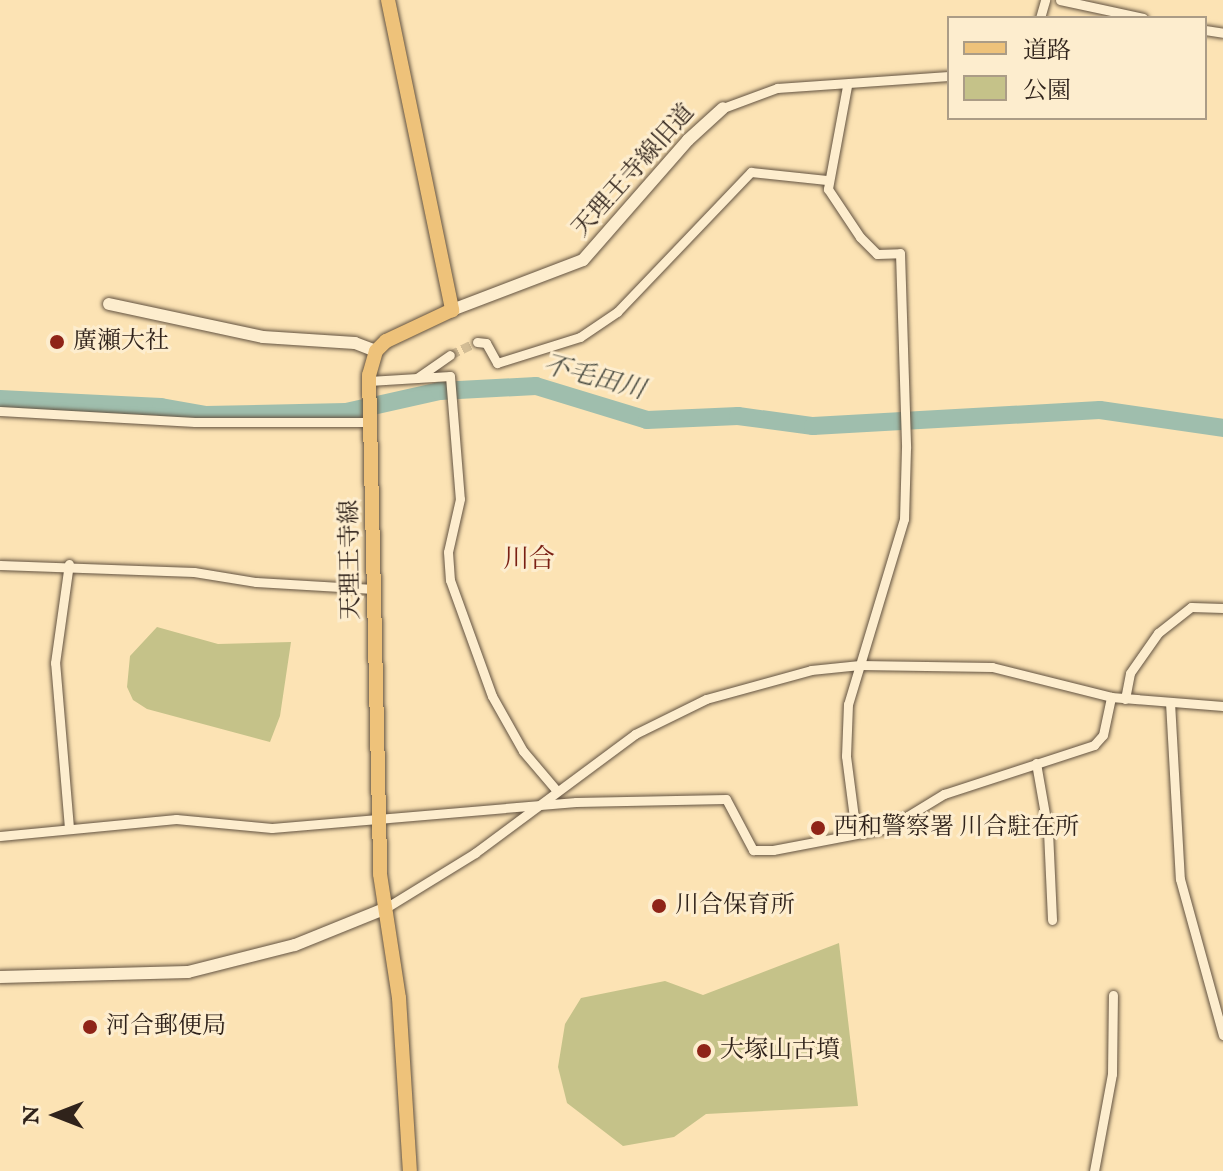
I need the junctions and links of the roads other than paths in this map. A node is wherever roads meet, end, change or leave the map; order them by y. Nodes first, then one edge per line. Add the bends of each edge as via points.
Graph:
1 (388, 0) edge
2 (1060, 0) edge
3 (1134, 16) edge
4 (947, 76) edge
5 (847, 86) junction
6 (723, 108) joint
7 (827, 180) junction
8 (109, 304) dead end
9 (452, 310) junction
10 (477, 342) dead end
11 (376, 351) junction
12 (450, 355) tunnel mouth
13 (417, 378) junction
14 (369, 381) junction
15 (0, 411) edge
16 (370, 412) junction
17 (69, 564) junction
18 (0, 565) edge
19 (374, 589) junction
20 (1223, 608) edge
21 (860, 665) junction
22 (1111, 697) junction
23 (1125, 699) junction
24 (1170, 702) junction
25 (1223, 706) edge
26 (1036, 763) junction
27 (557, 791) junction
28 (540, 804) junction
29 (379, 822) junction
30 (69, 828) junction
31 (856, 833) junction
32 (0, 836) edge
33 (384, 909) junction
34 (1052, 920) dead end
35 (0, 977) edge
36 (1113, 995) dead end
37 (1223, 1035) edge
38 (410, 1171) edge
39 (1094, 1171) edge

1 - 9 main road
2 - 3 street
4 - 5 street, 天理王寺線旧道
5 - 6 street, 天理王寺線旧道 via 764,90
5 - 7 street
6 - 9 street, 天理王寺線旧道 via 688,140 583,260
7 - 10 street via 751,172 617,312 580,337 497,363 486,343
7 - 21 street via 833,199 860,237 877,254 900,253 904,519
8 - 11 street via 263,337 355,343
9 - 11 main road via 409,327
11 - 14 main road, 天理王寺線
12 - 13 street
13 - 14 street
13 - 27 street via 451,380 460,499 448,552 456,603 492,696 523,751
14 - 16 main road, 天理王寺線
15 - 16 street via 195,422
16 - 19 main road, 天理王寺線
17 - 18 street
17 - 19 street
17 - 30 street via 55,663
19 - 29 main road, 天理王寺線
20 - 23 street via 1191,607 1158,633 1130,673
21 - 22 street via 992,667
21 - 27 street via 811,670 706,699 635,734
21 - 31 street via 848,704 847,730
22 - 23 street
22 - 26 street via 1103,735 1094,745
23 - 24 street
24 - 25 street
24 - 37 street via 1180,879
26 - 31 street via 944,794 888,828
26 - 34 street via 1048,831
27 - 28 street
28 - 29 street
28 - 31 street via 726,799 753,850
28 - 33 street via 427,887
29 - 30 street via 272,828 176,819
29 - 33 main road, 天理王寺線
30 - 32 street
33 - 35 street via 295,945 188,972
33 - 38 main road, 天理王寺線 via 399,998
36 - 39 street via 1112,1074

